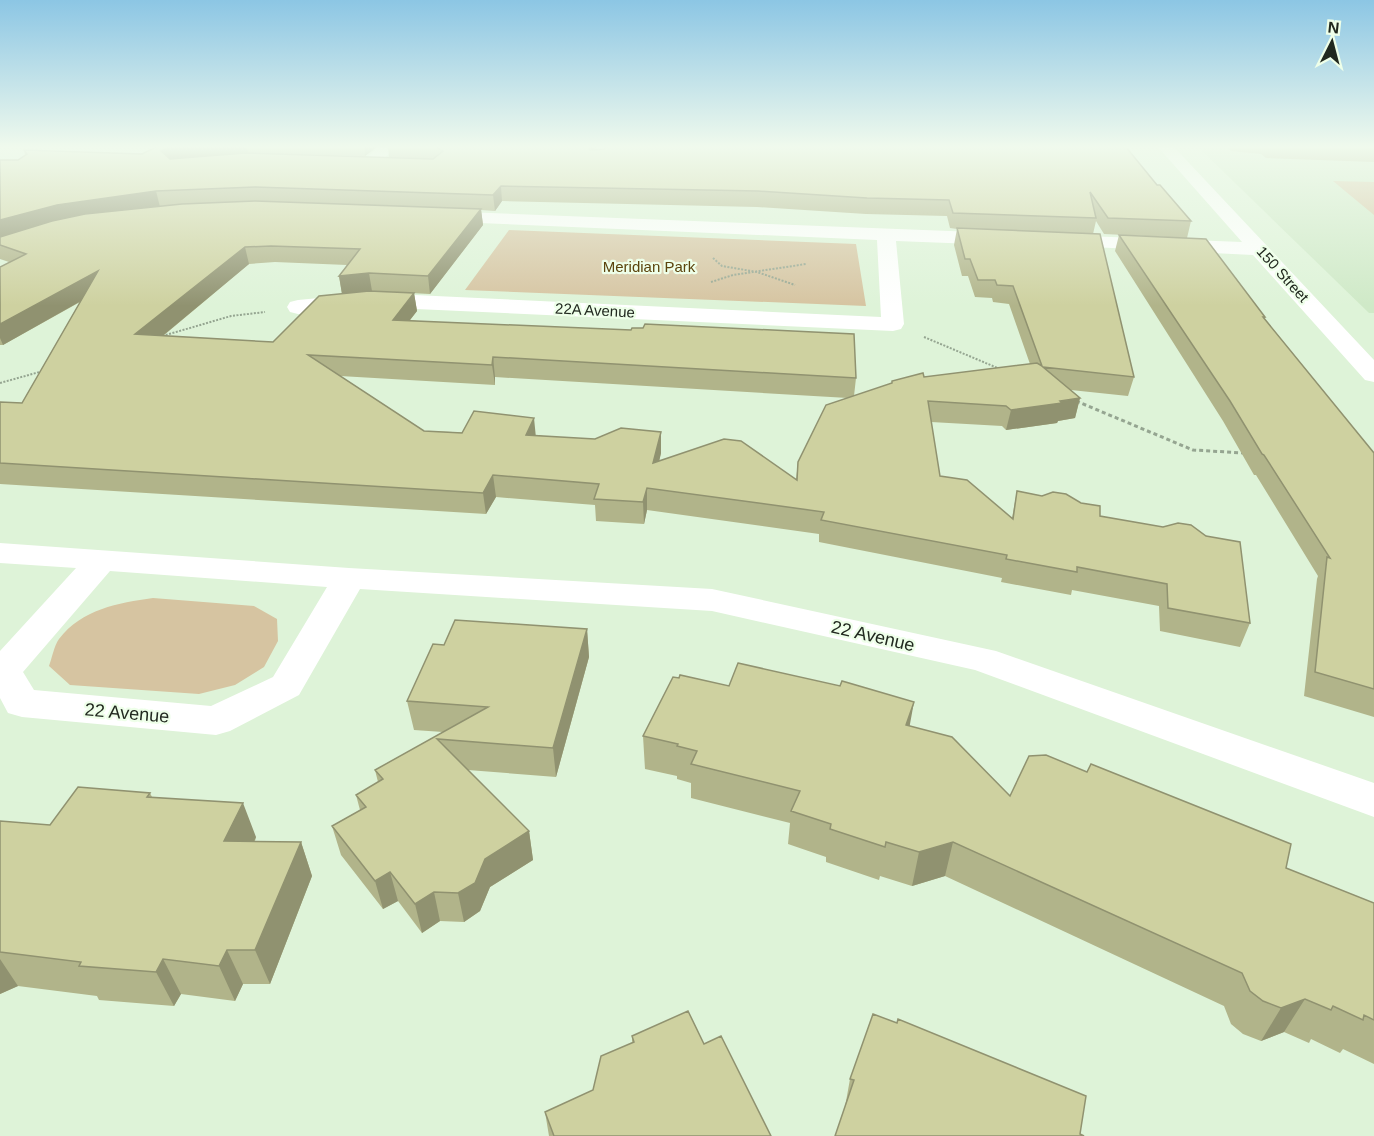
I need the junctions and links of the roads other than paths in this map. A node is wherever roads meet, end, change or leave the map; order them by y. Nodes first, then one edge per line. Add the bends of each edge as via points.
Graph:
1 (1216, 200) edge
2 (414, 216) edge
3 (886, 234) junction
4 (1015, 239) edge
5 (1038, 240) edge
6 (1261, 249) junction
7 (298, 307) road end
8 (1374, 375) edge
9 (0, 553) edge
10 (103, 559) junction
11 (349, 578) junction
12 (1374, 800) edge

1 - 6 street, 150 Street
2 - 3 street
3 - 4 street
3 - 7 street, 22A Avenue via 893,324 372,300
5 - 6 street
6 - 8 street, 150 Street
9 - 10 street, 22 Avenue
10 - 11 street, 22 Avenue
10 - 11 street, 22 Avenue via 3,671 22,703 216,721 286,686
11 - 12 street, 22 Avenue via 724,602 983,660

